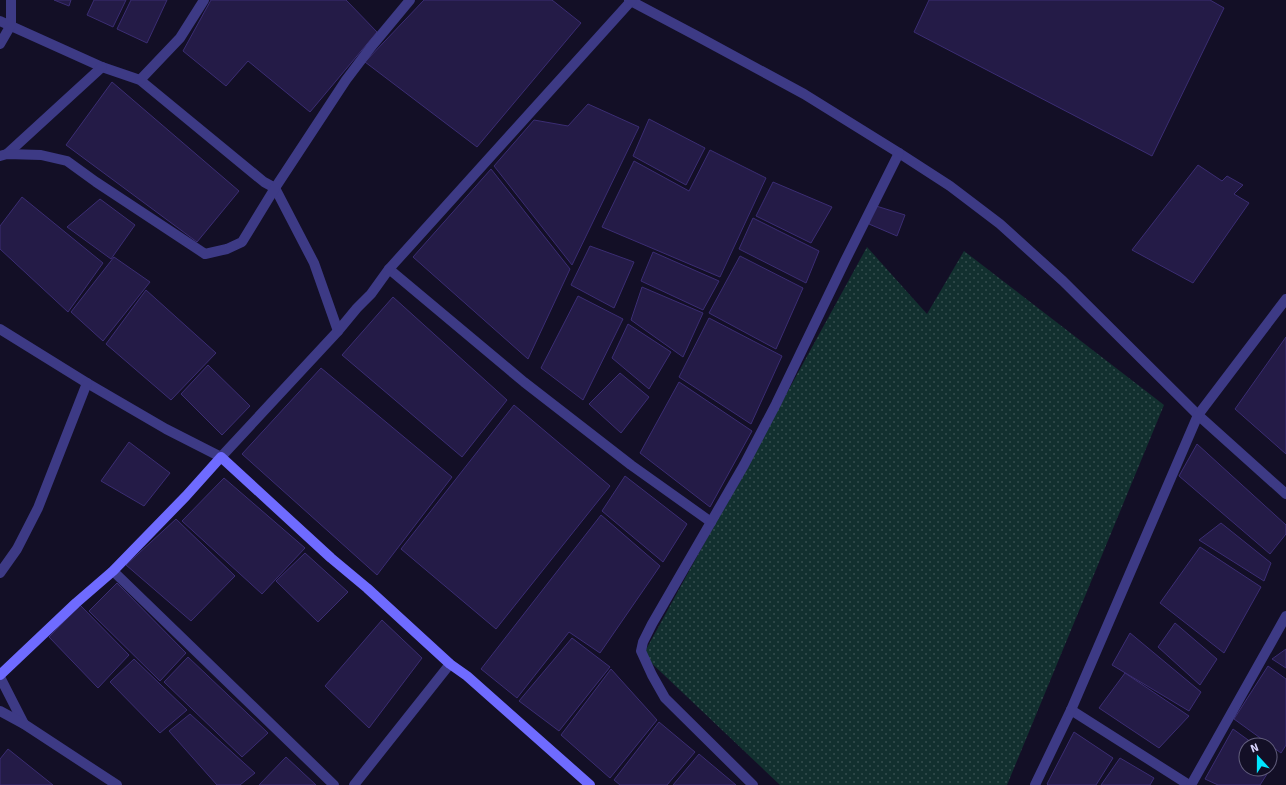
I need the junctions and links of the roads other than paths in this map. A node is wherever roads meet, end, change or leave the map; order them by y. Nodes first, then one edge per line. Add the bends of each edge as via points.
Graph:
1 (11, 0) edge
2 (204, 0) edge
3 (410, 0) edge
4 (630, 0) edge
5 (0, 21) edge
6 (11, 25) junction
7 (0, 44) edge
8 (102, 67) junction
9 (140, 80) junction
10 (899, 153) junction
11 (3, 155) edge
12 (275, 188) junction
13 (389, 269) junction
14 (1286, 299) edge
15 (0, 329) edge
16 (338, 331) junction
17 (87, 383) junction
18 (1198, 415) junction
19 (221, 457) junction
20 (1286, 494) edge
21 (711, 522) junction
22 (113, 571) junction
23 (0, 573) edge
24 (1286, 616) edge
25 (450, 664) junction
26 (0, 676) edge
27 (1071, 710) junction
28 (0, 711) edge
29 (24, 724) junction
30 (117, 785) edge
31 (334, 785) edge
32 (354, 785) edge
33 (590, 785) edge
34 (753, 785) edge
35 (1035, 785) edge
36 (1190, 785) edge

1 - 6 street
2 - 9 street via 180,38
3 - 12 street via 346,80
4 - 10 street via 804,94
4 - 13 street
5 - 6 street
6 - 7 street
6 - 8 street
8 - 9 street
8 - 11 street
9 - 12 street via 264,182
10 - 18 street via 950,186 1000,224 1064,281
10 - 21 street via 782,392
11 - 12 street via 41,156 67,161 205,254 227,249 242,242
12 - 16 street via 314,263
13 - 16 street
13 - 21 street via 524,382 631,465
14 - 18 street
15 - 17 street
16 - 19 street
17 - 19 street via 166,429
17 - 23 street via 38,508 17,549
18 - 20 street
18 - 27 street
19 - 22 street
19 - 25 street
21 - 34 street via 652,624 642,651 665,698
22 - 26 street
22 - 31 street
24 - 36 street
25 - 32 street
25 - 33 street
26 - 29 street
27 - 35 street
27 - 36 street
28 - 29 street
29 - 30 street

